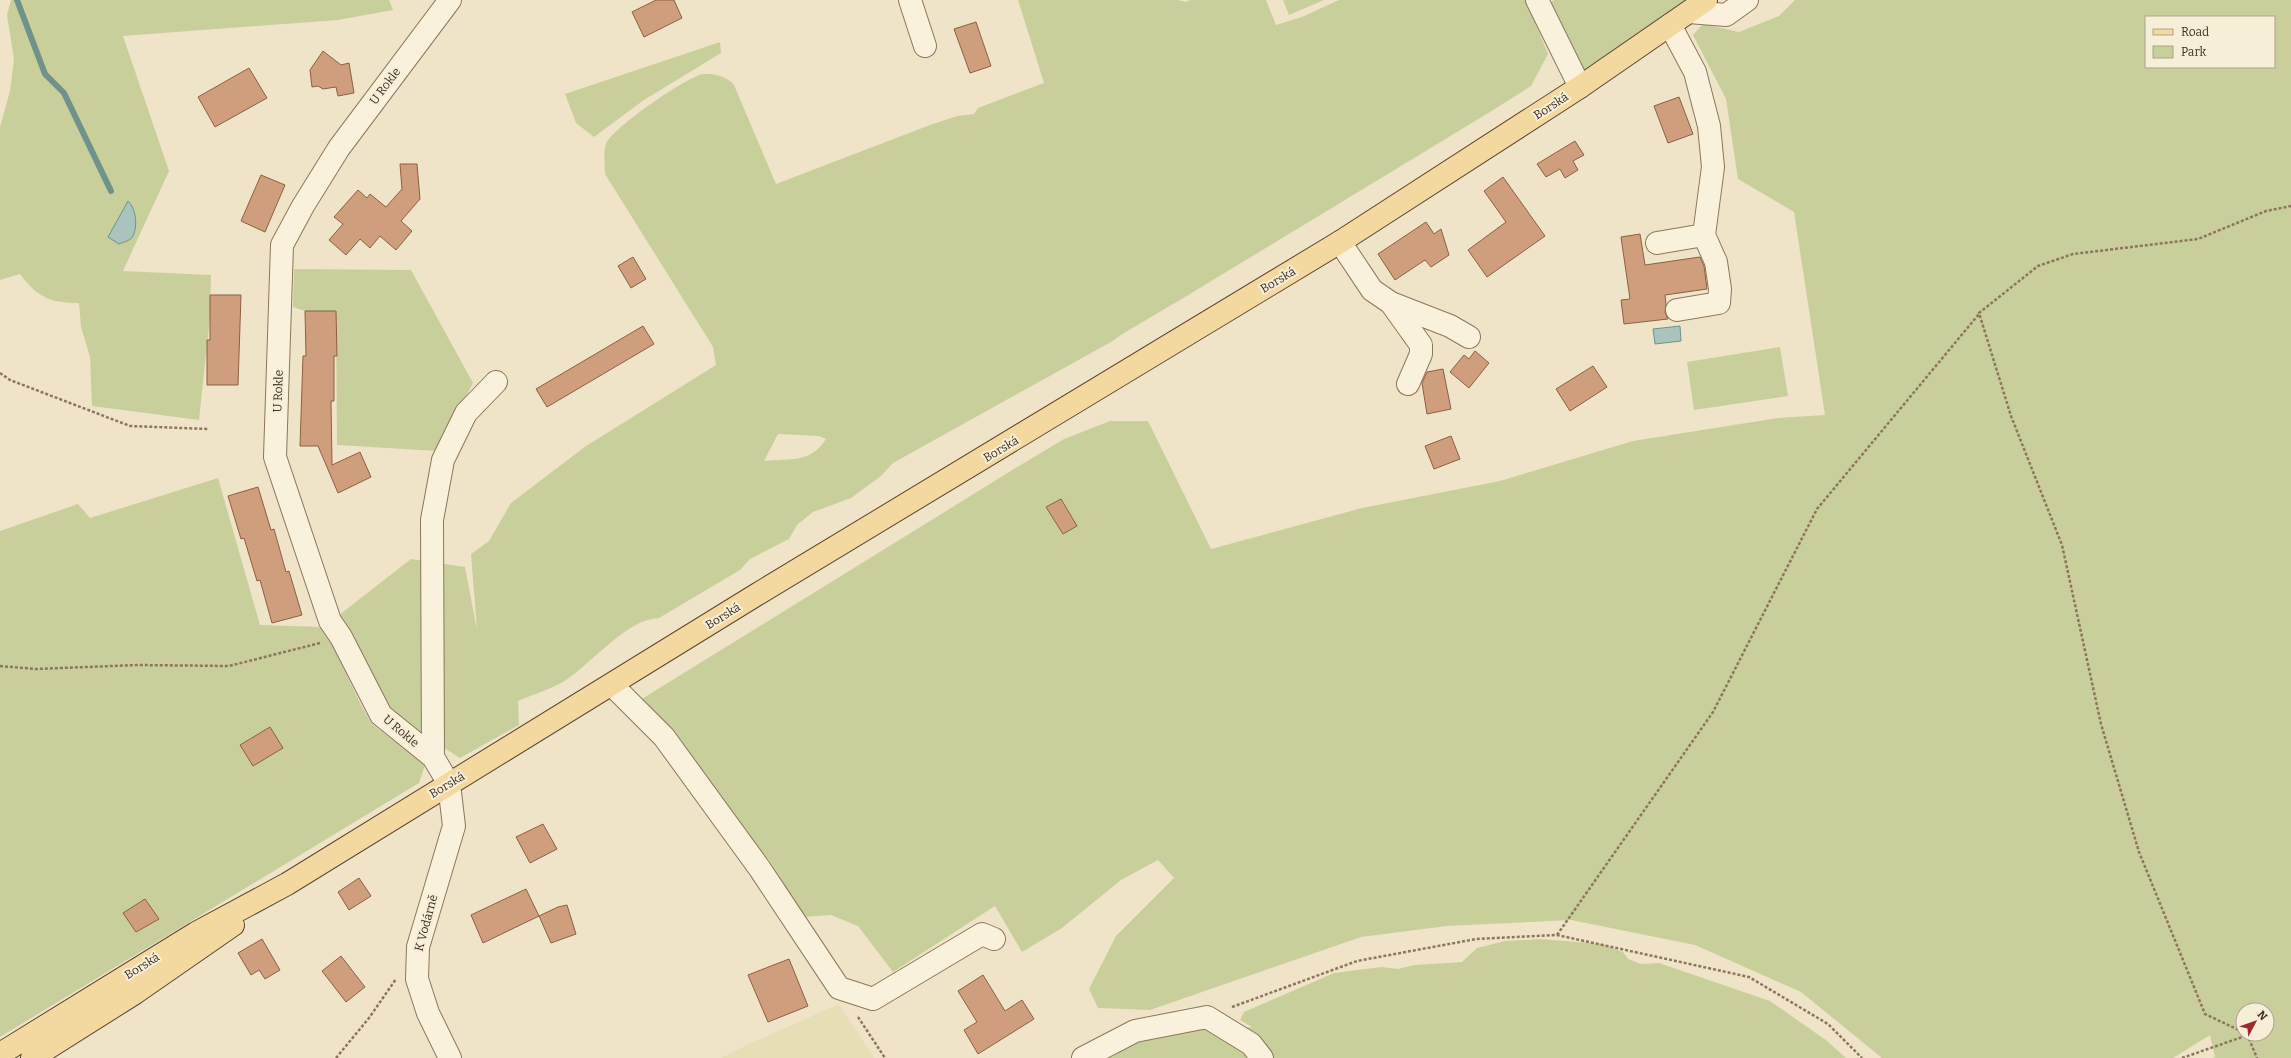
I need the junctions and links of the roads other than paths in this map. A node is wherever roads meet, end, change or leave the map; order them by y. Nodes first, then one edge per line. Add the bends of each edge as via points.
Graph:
1 (450, 0) edge
2 (910, 0) edge
3 (1537, 0) edge
4 (1706, 0) edge
5 (1747, 0) edge
6 (1689, 12) junction
7 (1670, 25) junction
8 (925, 46) dead end
9 (1580, 87) junction
10 (1704, 235) junction
11 (1340, 242) junction
12 (1657, 243) dead end
13 (1391, 303) junction
14 (1677, 310) dead end
15 (1469, 337) dead end
16 (496, 382) dead end
17 (1408, 384) dead end
18 (612, 685) junction
19 (432, 758) junction
20 (449, 784) junction
21 (287, 884) junction
22 (994, 939) dead end
23 (0, 1054) edge
24 (32, 1058) edge
25 (450, 1058) edge
26 (1083, 1058) edge
27 (1262, 1058) edge

1 - 19 street, U Rokle via 339,148 282,245 275,457 330,621 381,714
2 - 8 street
3 - 9 street
4 - 6 main road, Borská
5 - 6 street via 1726,15
6 - 7 main road, Borská
7 - 9 main road, Borská
7 - 10 street via 1695,72 1709,126 1712,168
9 - 11 main road, Borská
10 - 12 street
10 - 14 street via 1716,262 1720,289 1719,304
11 - 13 street via 1372,290
11 - 18 main road, Borská via 756,595
13 - 15 street via 1450,326
13 - 17 street via 1421,345 1422,354
16 - 19 street via 466,413 443,460 432,520
18 - 20 main road, Borská
18 - 22 street via 664,737 760,869 839,988 873,999 982,934
19 - 20 street, U Rokle
20 - 21 main road, Borská
20 - 25 street, K Vodárně via 454,826 418,947 417,979 428,1012
21 - 23 main road, Borská via 196,933
21 - 24 main road, Borská via 186,959
26 - 27 street via 1135,1031 1207,1017 1251,1044

